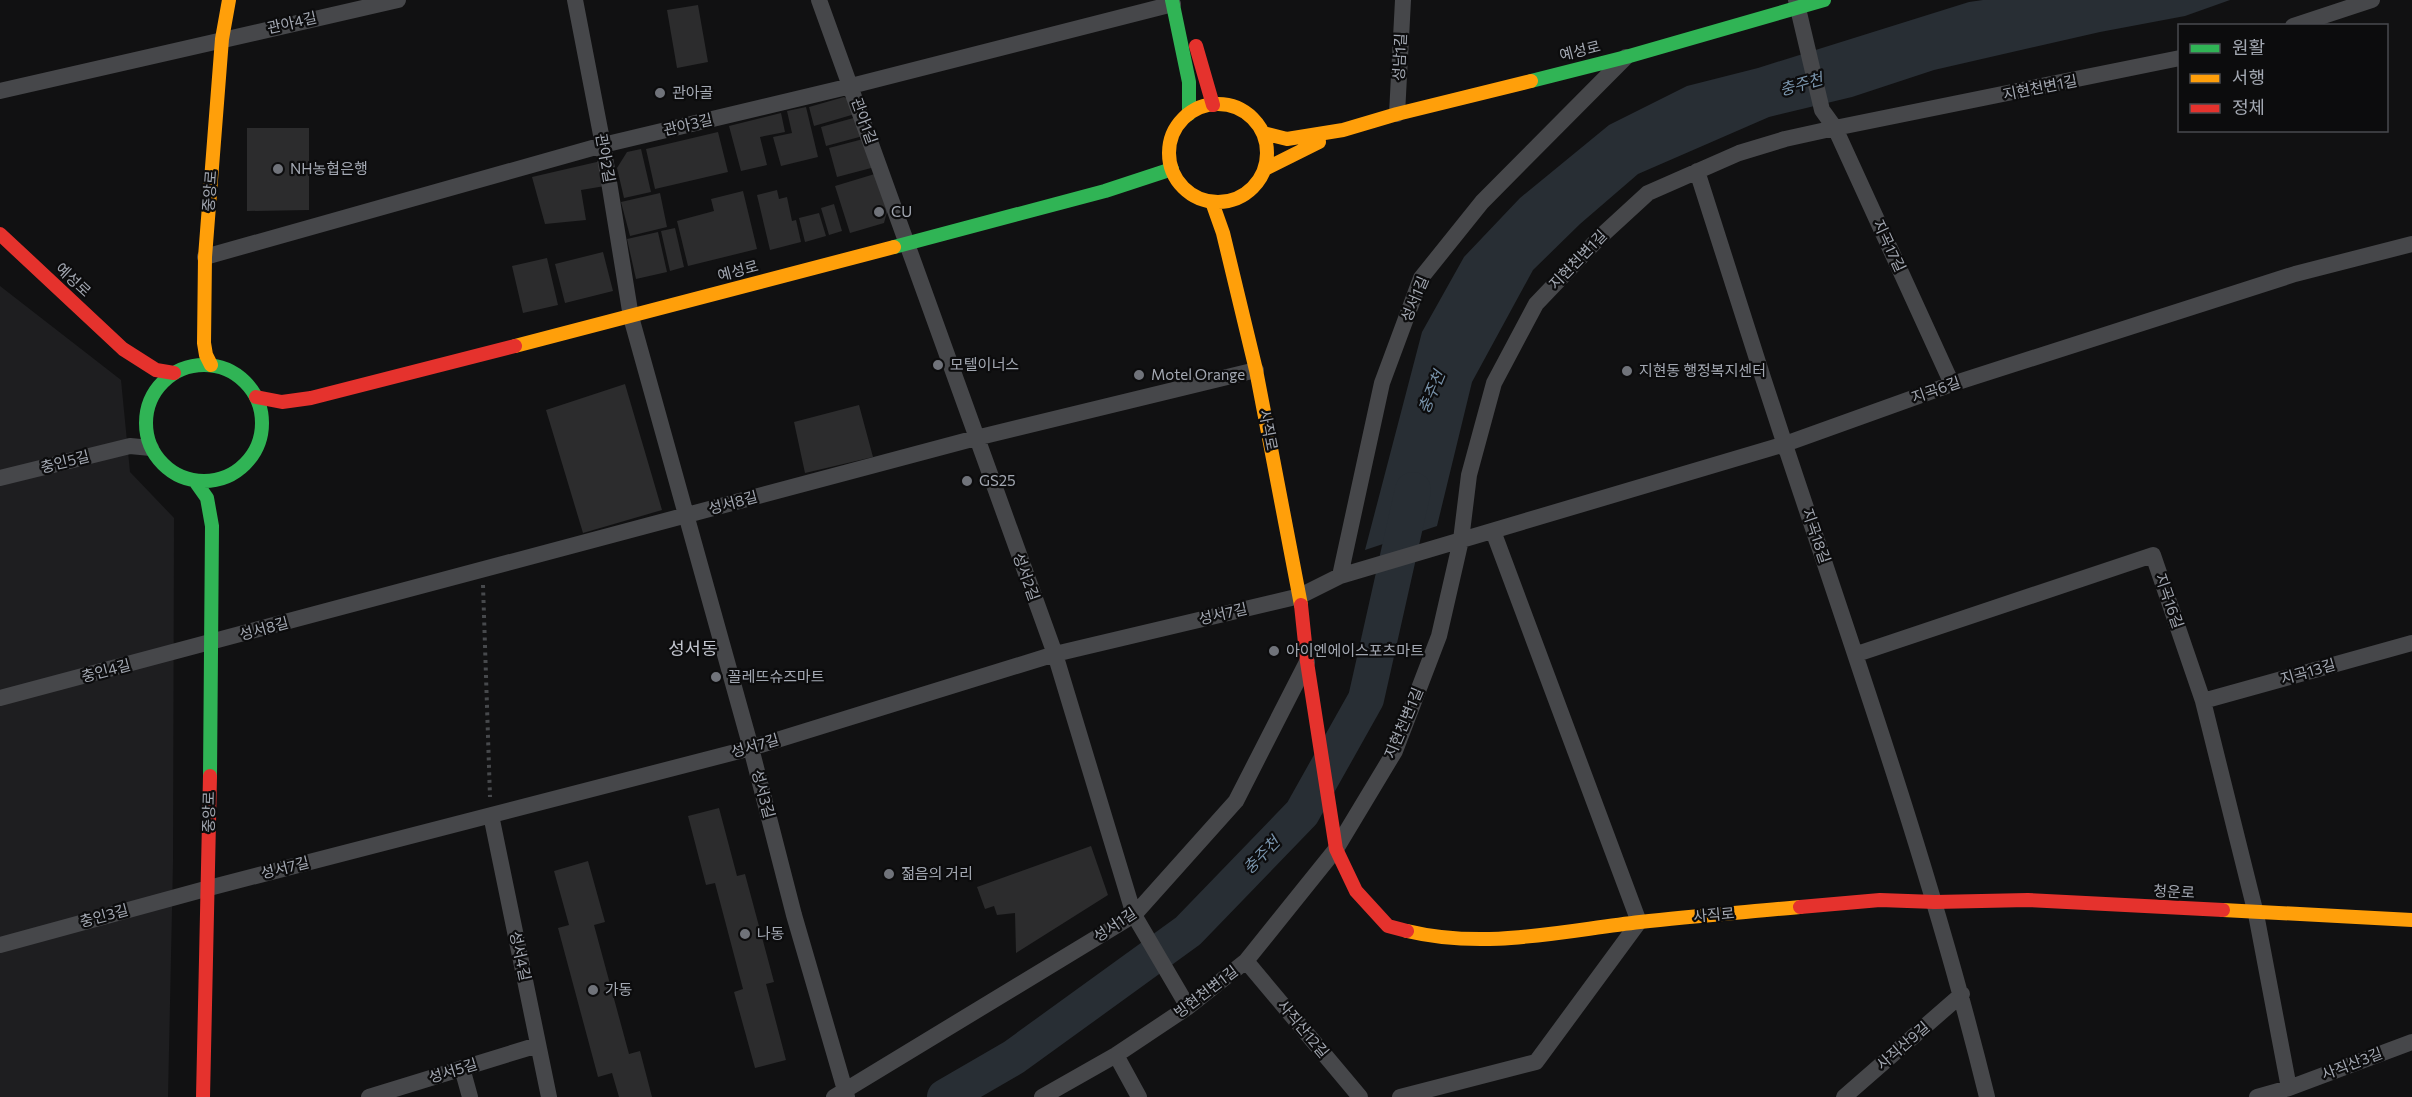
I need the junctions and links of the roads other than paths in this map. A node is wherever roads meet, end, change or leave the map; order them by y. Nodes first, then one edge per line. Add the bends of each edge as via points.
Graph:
1 (229, 0) edge
2 (398, 0) edge
3 (575, 0) edge
4 (819, 0) edge
5 (1403, 0) edge
6 (1824, 0) edge
7 (2372, 0) edge
8 (1176, 1) edge
9 (1797, 4) edge
10 (2300, 24) edge
11 (222, 39) junction
12 (1626, 57) junction
13 (2178, 58) edge
14 (851, 86) junction
15 (0, 91) edge
16 (1213, 105) junction
17 (1189, 114) junction
18 (1397, 114) junction
19 (1835, 128) junction
20 (1344, 130) junction
21 (1263, 133) junction
22 (603, 145) junction
23 (1172, 169) junction
24 (1264, 170) junction
25 (1696, 171) junction
26 (1212, 202) junction
27 (0, 234) edge
28 (907, 242) junction
29 (2412, 244) edge
30 (205, 257) junction
31 (631, 317) junction
32 (204, 343) junction
33 (123, 349) junction
34 (196, 365) junction
35 (211, 365) junction
36 (1256, 370) junction
37 (174, 373) junction
38 (1952, 384) junction
39 (256, 398) junction
40 (311, 398) junction
41 (150, 400) junction
42 (262, 429) junction
43 (976, 438) junction
44 (149, 440) junction
45 (1785, 444) junction
46 (232, 474) junction
47 (0, 478) edge
48 (195, 481) junction
49 (687, 515) junction
50 (212, 526) junction
51 (1493, 531) junction
52 (1461, 540) junction
53 (1340, 576) junction
54 (1300, 596) junction
55 (212, 643) junction
56 (2412, 643) edge
57 (1055, 654) junction
58 (1857, 654) junction
59 (1307, 662) junction
60 (0, 698) edge
61 (2204, 701) junction
62 (751, 748) junction
63 (491, 815) junction
64 (1336, 849) junction
65 (208, 888) junction
66 (1935, 902) junction
67 (2256, 914) junction
68 (1134, 915) junction
69 (2412, 920) edge
70 (1639, 922) junction
71 (0, 945) edge
72 (1246, 961) junction
73 (1962, 994) junction
74 (1188, 1007) junction
75 (2412, 1042) edge
76 (538, 1045) junction
77 (1116, 1055) junction
78 (462, 1068) junction
79 (2289, 1088) junction
80 (842, 1095) edge
81 (203, 1097) edge
82 (369, 1097) edge
83 (470, 1097) edge
84 (549, 1097) edge
85 (1042, 1097) edge
86 (1139, 1097) edge
87 (1360, 1097) edge
88 (1400, 1097) edge
89 (1844, 1097) edge
90 (1987, 1097) edge
91 (2257, 1097) edge

1 - 11 main road, 중앙로
2 - 11 street, 관아4길
3 - 22 street, 관아2길
4 - 14 street, 관아1길
5 - 18 street, 성남1길
6 - 9 main road, 예성로
7 - 10 street
8 - 14 street, 관아3길
8 - 16 main road via 1192,28
8 - 17 main road via 1189,82
9 - 12 main road, 예성로
9 - 19 street, 지곡17길 via 1821,110
11 - 15 street
11 - 30 main road, 중앙로
12 - 18 main road, 예성로
12 - 53 street, 성서1길 via 1482,201 1421,278 1382,383
13 - 19 street, 지현천변1길
14 - 22 street, 관아3길
14 - 28 street, 관아1길
16 - 17 main road
16 - 21 main road via 1248,114
17 - 23 main road via 1172,139
18 - 20 main road, 예성로
19 - 25 street, 지현천변1길 via 1748,150
19 - 38 street, 지곡17길
20 - 21 main road via 1287,139
20 - 24 main road
21 - 24 main road
22 - 30 street, 관아3길
22 - 31 street, 관아2길
23 - 26 main road via 1187,191
23 - 28 main road, 예성로 via 1105,191
24 - 26 main road via 1255,186 1239,198
25 - 45 street, 지곡18길
25 - 52 street, 지현천변1길 via 1648,193 1536,304 1494,383 1469,475
26 - 36 main road, 사직로
27 - 33 main road, 예성로
28 - 31 main road, 예성로
28 - 43 street, 성서2길
29 - 38 street, 지곡6길 via 2295,274
30 - 32 main road, 중앙로
31 - 40 main road, 예성로
31 - 49 street, 성서3길
32 - 34 main road, 중앙로
32 - 35 main road, 중앙로
33 - 37 main road, 예성로 via 156,370
33 - 41 main road, 예성로 via 142,374
34 - 35 main road
34 - 37 main road
35 - 39 main road via 238,376
36 - 43 street, 성서8길
36 - 54 main road, 사직로
37 - 41 main road
38 - 45 street, 지곡6길
39 - 40 main road, 예성로 via 282,402
39 - 42 main road
40 - 42 main road, 예성로 via 276,414
41 - 44 main road
42 - 46 main road via 252,455
43 - 49 street, 성서8길
43 - 57 street, 성서2길
44 - 47 street, 충인5길
44 - 48 main road via 169,470
45 - 51 street, 지곡6길
45 - 58 street, 지곡18길
46 - 48 main road via 214,481
46 - 50 main road, 중앙로 via 219,498
48 - 50 main road, 중앙로 via 207,498
49 - 55 street, 성서8길
49 - 62 street, 성서3길
50 - 55 main road, 중앙로
51 - 52 street, 지곡6길
51 - 70 street
52 - 53 street, 지곡6길
52 - 64 street, 지현천변1길 via 1439,636 1395,751
53 - 54 street, 성서7길
54 - 57 street, 성서7길
54 - 59 main road, 사직로
55 - 60 street, 충인4길
55 - 65 main road, 중앙로
56 - 61 street, 지곡13길
57 - 62 street, 성서7길
57 - 68 street, 성서2길
58 - 61 street, 지곡16길 via 2152,555
58 - 66 street, 지곡18길
59 - 64 main road, 사직로
59 - 68 street, 성서1길 via 1236,801
61 - 67 street, 지곡16길
62 - 63 street, 성서7길
62 - 80 street, 성서3길
63 - 65 street, 성서7길
63 - 76 street, 성서4길
64 - 70 main road, 사직로 via 1356,891 1388,926 1437,938 1519,939
64 - 72 street, 빙현천변1길
65 - 71 street, 충인3길
65 - 81 main road, 중앙로
66 - 67 main road, 청운로 via 2028,900
66 - 70 main road, 사직로 via 1880,900
66 - 73 street
67 - 69 main road, 청운로
67 - 79 street, 지곡16길
68 - 74 street, 성서2길
68 - 80 street, 성서1길
70 - 88 street via 1536,1062
72 - 74 street, 빙현천변1길
72 - 87 street, 사직산12길
73 - 89 street, 사직산9길
73 - 90 street
74 - 77 street, 빙현천변1길
75 - 79 street, 사직산3길
76 - 78 street, 성서5길
76 - 84 street, 성서4길
77 - 85 street, 빙현천변1길
77 - 86 street
78 - 82 street, 성서5길
78 - 83 street
79 - 91 street, 사직산3길

